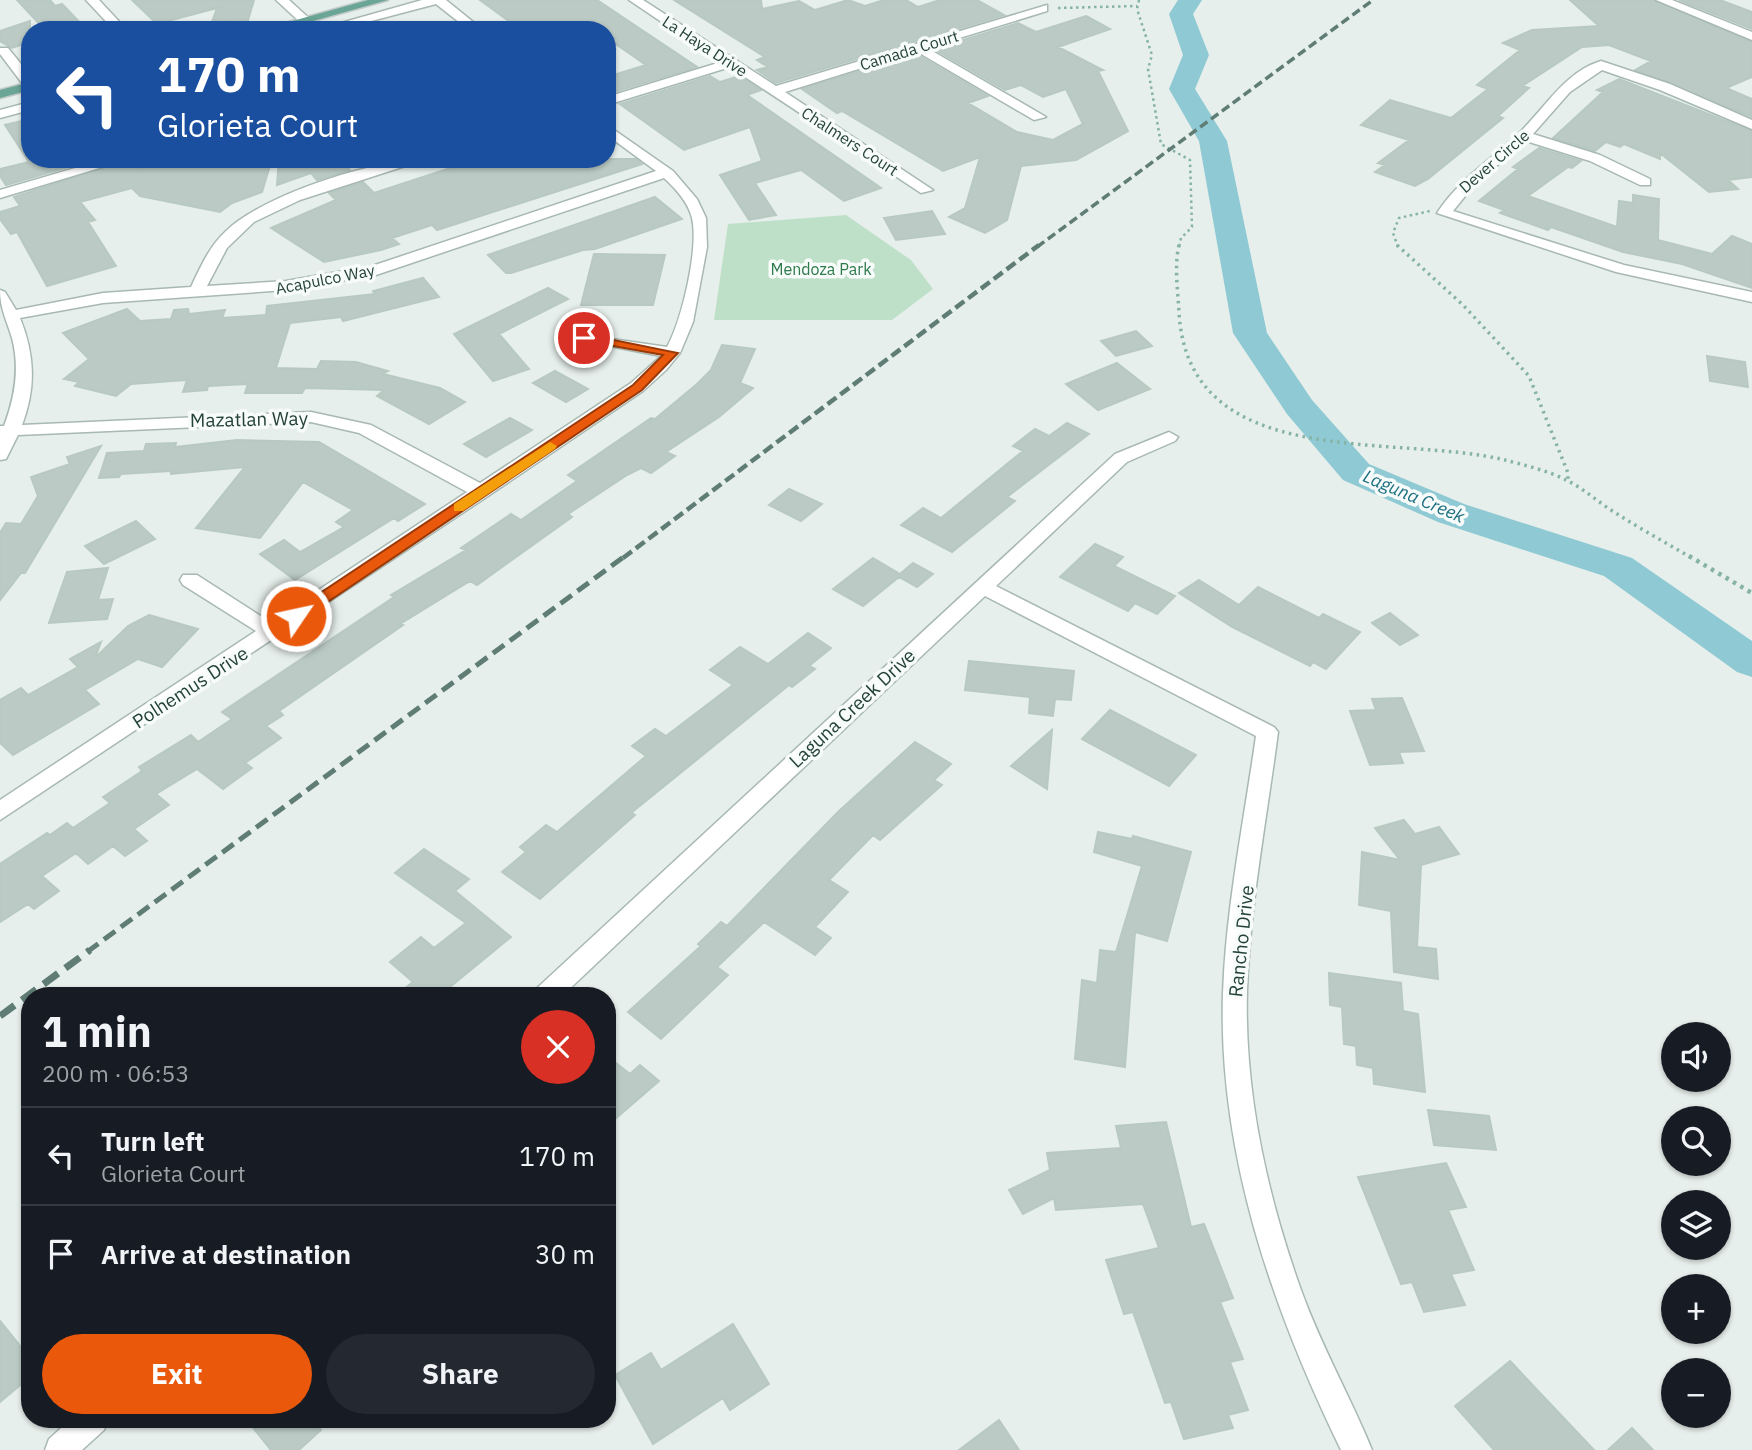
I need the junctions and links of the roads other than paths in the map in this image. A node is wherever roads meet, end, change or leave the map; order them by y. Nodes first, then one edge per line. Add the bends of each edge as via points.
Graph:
1 (92, 0) edge
2 (282, 0) edge
3 (382, 0) edge
4 (438, 0) edge
5 (635, 0) edge
6 (1662, 0) edge
7 (1044, 8) dead end
8 (305, 20) junction
9 (112, 21) edge
10 (301, 21) edge
11 (357, 21) edge
12 (465, 21) edge
13 (1752, 36) edge
14 (917, 47) junction
15 (4, 51) dead end
16 (731, 63) junction
17 (21, 73) edge
18 (21, 88) edge
19 (774, 91) junction
20 (0, 94) edge
21 (616, 98) edge
22 (21, 100) edge
23 (21, 107) edge
24 (1, 110) edge
25 (1039, 117) dead end
26 (1752, 125) edge
27 (616, 136) edge
28 (1524, 136) junction
29 (91, 168) edge
30 (392, 168) edge
31 (665, 173) junction
32 (1645, 181) dead end
33 (926, 190) dead end
34 (0, 194) edge
35 (196, 292) junction
36 (0, 295) edge
37 (1752, 297) edge
38 (13, 315) junction
39 (584, 338) dead end
40 (672, 353) junction
41 (6, 431) edge
42 (1170, 437) dead end
43 (0, 455) edge
44 (482, 492) junction
45 (190, 580) dead end
46 (982, 587) junction
47 (272, 632) junction
48 (0, 811) edge
49 (555, 987) edge
50 (84, 1428) edge
51 (61, 1450) edge
52 (1357, 1450) edge

1 - 9 street
2 - 8 street
3 - 8 main road
4 - 11 street
4 - 12 street
5 - 16 street, La Haya Drive
6 - 13 street
7 - 14 street, Camada Court
8 - 10 main road
14 - 19 street, Camada Court
14 - 25 street
15 - 17 street
16 - 19 street, La Haya Drive
16 - 21 street
18 - 20 main road
19 - 33 street, Chalmers Court
22 - 24 main road
23 - 24 street
26 - 28 street, Dever Circle via 1601,65 1563,89
27 - 31 street, Polhemus Drive
28 - 32 street via 1595,158
28 - 37 street, Dever Circle via 1465,185 1444,213 1621,269
29 - 34 street
30 - 35 street via 254,216 223,243
31 - 35 street, Acapulco Way via 359,275 264,290
31 - 40 street, Polhemus Drive via 690,198 701,226 685,322
35 - 38 street, Acapulco Way via 102,296
36 - 38 street
38 - 41 street via 25,351 26,377
39 - 40 street
40 - 44 street, Polhemus Drive via 637,387
41 - 43 street
41 - 44 street, Mazatlan Way via 291,416 330,420 372,433
42 - 46 street, Laguna Creek Drive via 1121,458
44 - 47 street, Polhemus Drive
45 - 47 street
46 - 49 street, Laguna Creek Drive
46 - 52 street, Rancho Drive via 1267,732 1238,954 1239,1088 1264,1212 1284,1280
47 - 48 street, Polhemus Drive
50 - 51 street

